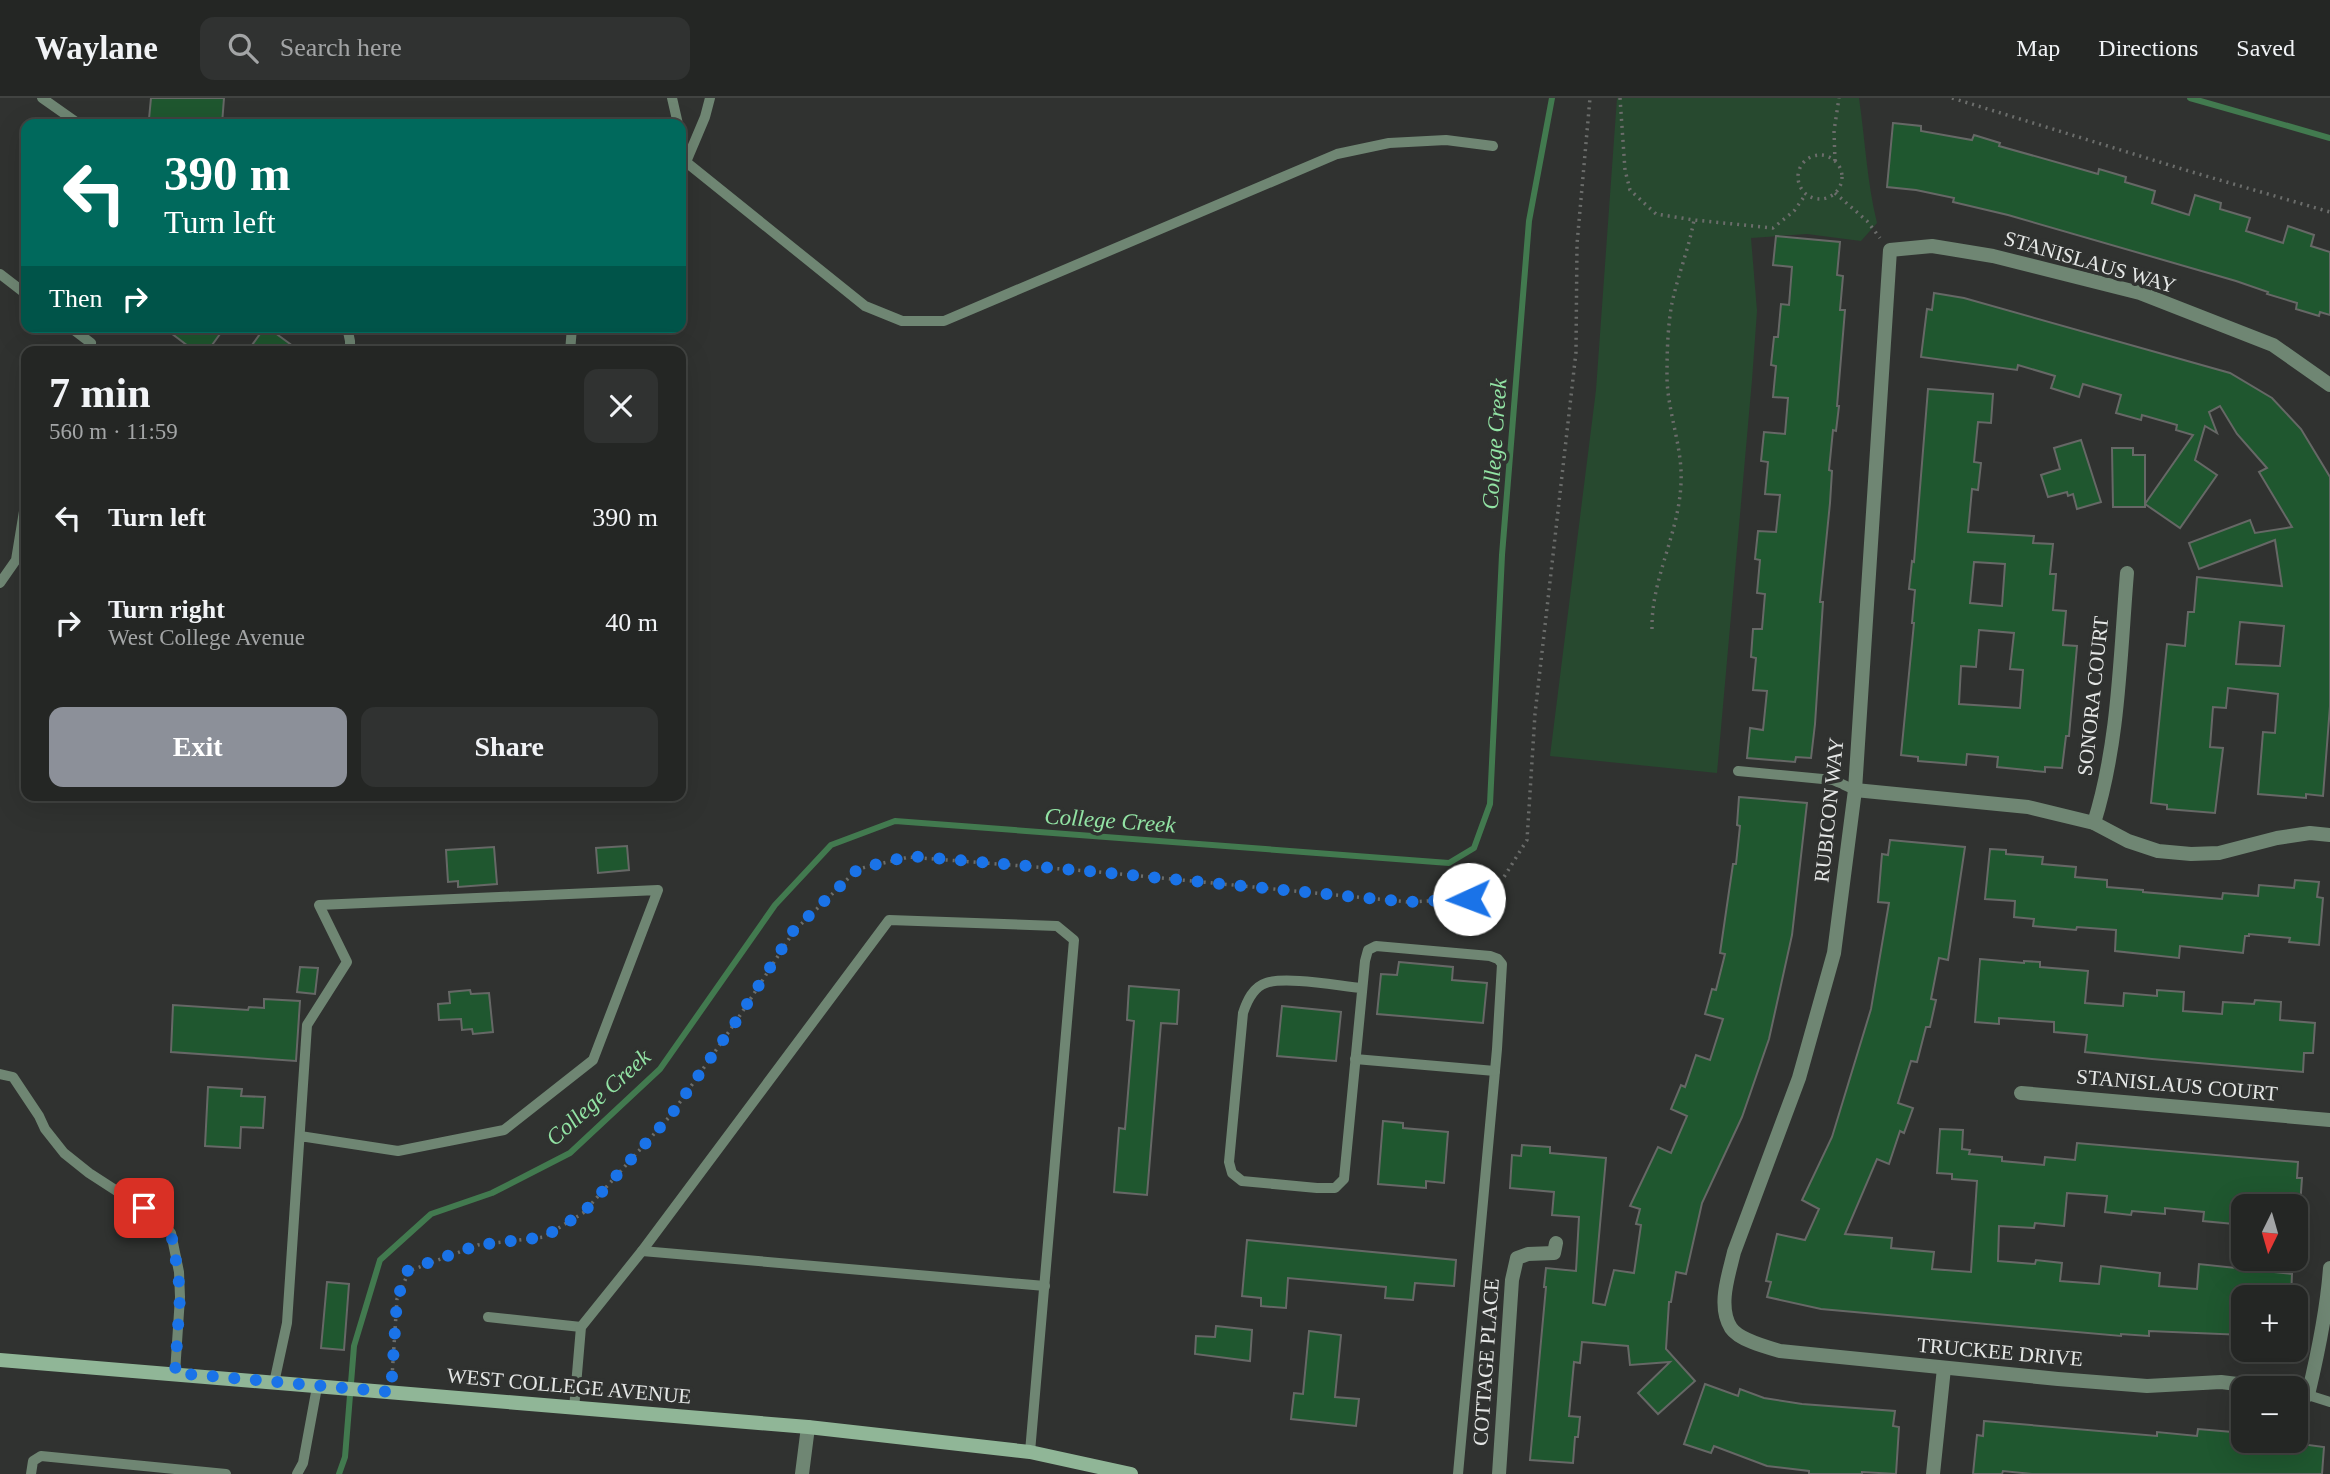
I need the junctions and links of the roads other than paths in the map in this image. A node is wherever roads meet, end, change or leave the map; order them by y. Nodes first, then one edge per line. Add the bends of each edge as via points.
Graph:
1 (42, 98) edge
2 (672, 98) edge
3 (710, 98) edge
4 (72, 119) edge
5 (677, 119) edge
6 (1493, 146) dead end
7 (686, 156) edge
8 (686, 164) edge
9 (1890, 250) joint
10 (0, 274) edge
11 (21, 290) edge
12 (78, 333) edge
13 (89, 346) edge
14 (2330, 385) edge
15 (21, 530) edge
16 (2127, 573) dead end
17 (0, 583) edge
18 (1738, 771) dead end
19 (1855, 790) junction
20 (2094, 823) junction
21 (2330, 835) edge
22 (1362, 988) junction
23 (1355, 1059) junction
24 (1495, 1071) junction
25 (0, 1074) edge
26 (2021, 1093) dead end
27 (2330, 1120) edge
28 (300, 1136) junction
29 (1556, 1243) dead end
30 (642, 1251) junction
31 (2330, 1268) edge
32 (1045, 1286) junction
33 (488, 1317) dead end
34 (581, 1327) junction
35 (1731, 1329) joint
36 (0, 1360) edge
37 (1944, 1368) junction
38 (175, 1373) junction
39 (2308, 1378) edge
40 (274, 1383) junction
41 (2231, 1383) edge
42 (317, 1387) junction
43 (2308, 1396) edge
44 (2330, 1402) edge
45 (574, 1409) junction
46 (808, 1427) junction
47 (1030, 1452) junction
48 (31, 1474) edge
49 (226, 1474) edge
50 (297, 1474) edge
51 (802, 1474) edge
52 (1131, 1474) edge
53 (1458, 1474) edge
54 (1499, 1474) edge
55 (1933, 1474) edge

1 - 4 lane
2 - 5 lane
3 - 7 lane
6 - 8 lane via 1446,140 1389,143 1337,155 944,321 902,321 865,306
9 - 14 street, STANISLAUS WAY via 1932,246 1993,256 2140,293 2273,345
9 - 19 street, RUBICON WAY
10 - 11 lane
12 - 13 lane
15 - 17 lane via 16,560
16 - 20 street, SONORA COURT via 2111,755
18 - 19 lane via 1833,780
19 - 20 street via 2028,807
19 - 35 street, RUBICON WAY via 1834,953 1799,1078 1734,1252 1724,1306
20 - 21 street via 2158,851 2191,854 2218,853 2310,833
22 - 23 lane
22 - 23 lane via 1279,980 1264,983 1247,1000 1231,1173 1242,1181 1335,1188 1344,1179
22 - 24 lane via 1368,950 1376,946 1498,959 1502,973
23 - 24 lane
24 - 53 lane
25 - 38 lane via 13,1077 64,1153 160,1219 171,1233 180,1297
26 - 27 street, STANISLAUS COURT
28 - 28 lane via 307,1025 347,962 319,905 658,890 593,1060 504,1130 398,1150
28 - 40 lane via 287,1323
29 - 54 street, COTTAGE PLACE via 1554,1253 1517,1258
30 - 32 lane
30 - 32 lane via 889,920 1057,926 1074,940
30 - 34 lane
31 - 39 street via 2318,1350
32 - 47 lane
33 - 34 lane
34 - 45 lane
35 - 37 street, TRUCKEE DRIVE via 1780,1351
36 - 38 main road, WEST COLLEGE AVENUE
37 - 41 street, TRUCKEE DRIVE via 2147,1386
37 - 55 street
38 - 40 main road, WEST COLLEGE AVENUE
40 - 42 main road, WEST COLLEGE AVENUE
42 - 45 main road, WEST COLLEGE AVENUE
42 - 50 lane
43 - 44 lane
45 - 46 main road, WEST COLLEGE AVENUE
46 - 47 main road, WEST COLLEGE AVENUE
46 - 51 street
47 - 52 main road, WEST COLLEGE AVENUE
48 - 49 lane via 33,1461 41,1456

